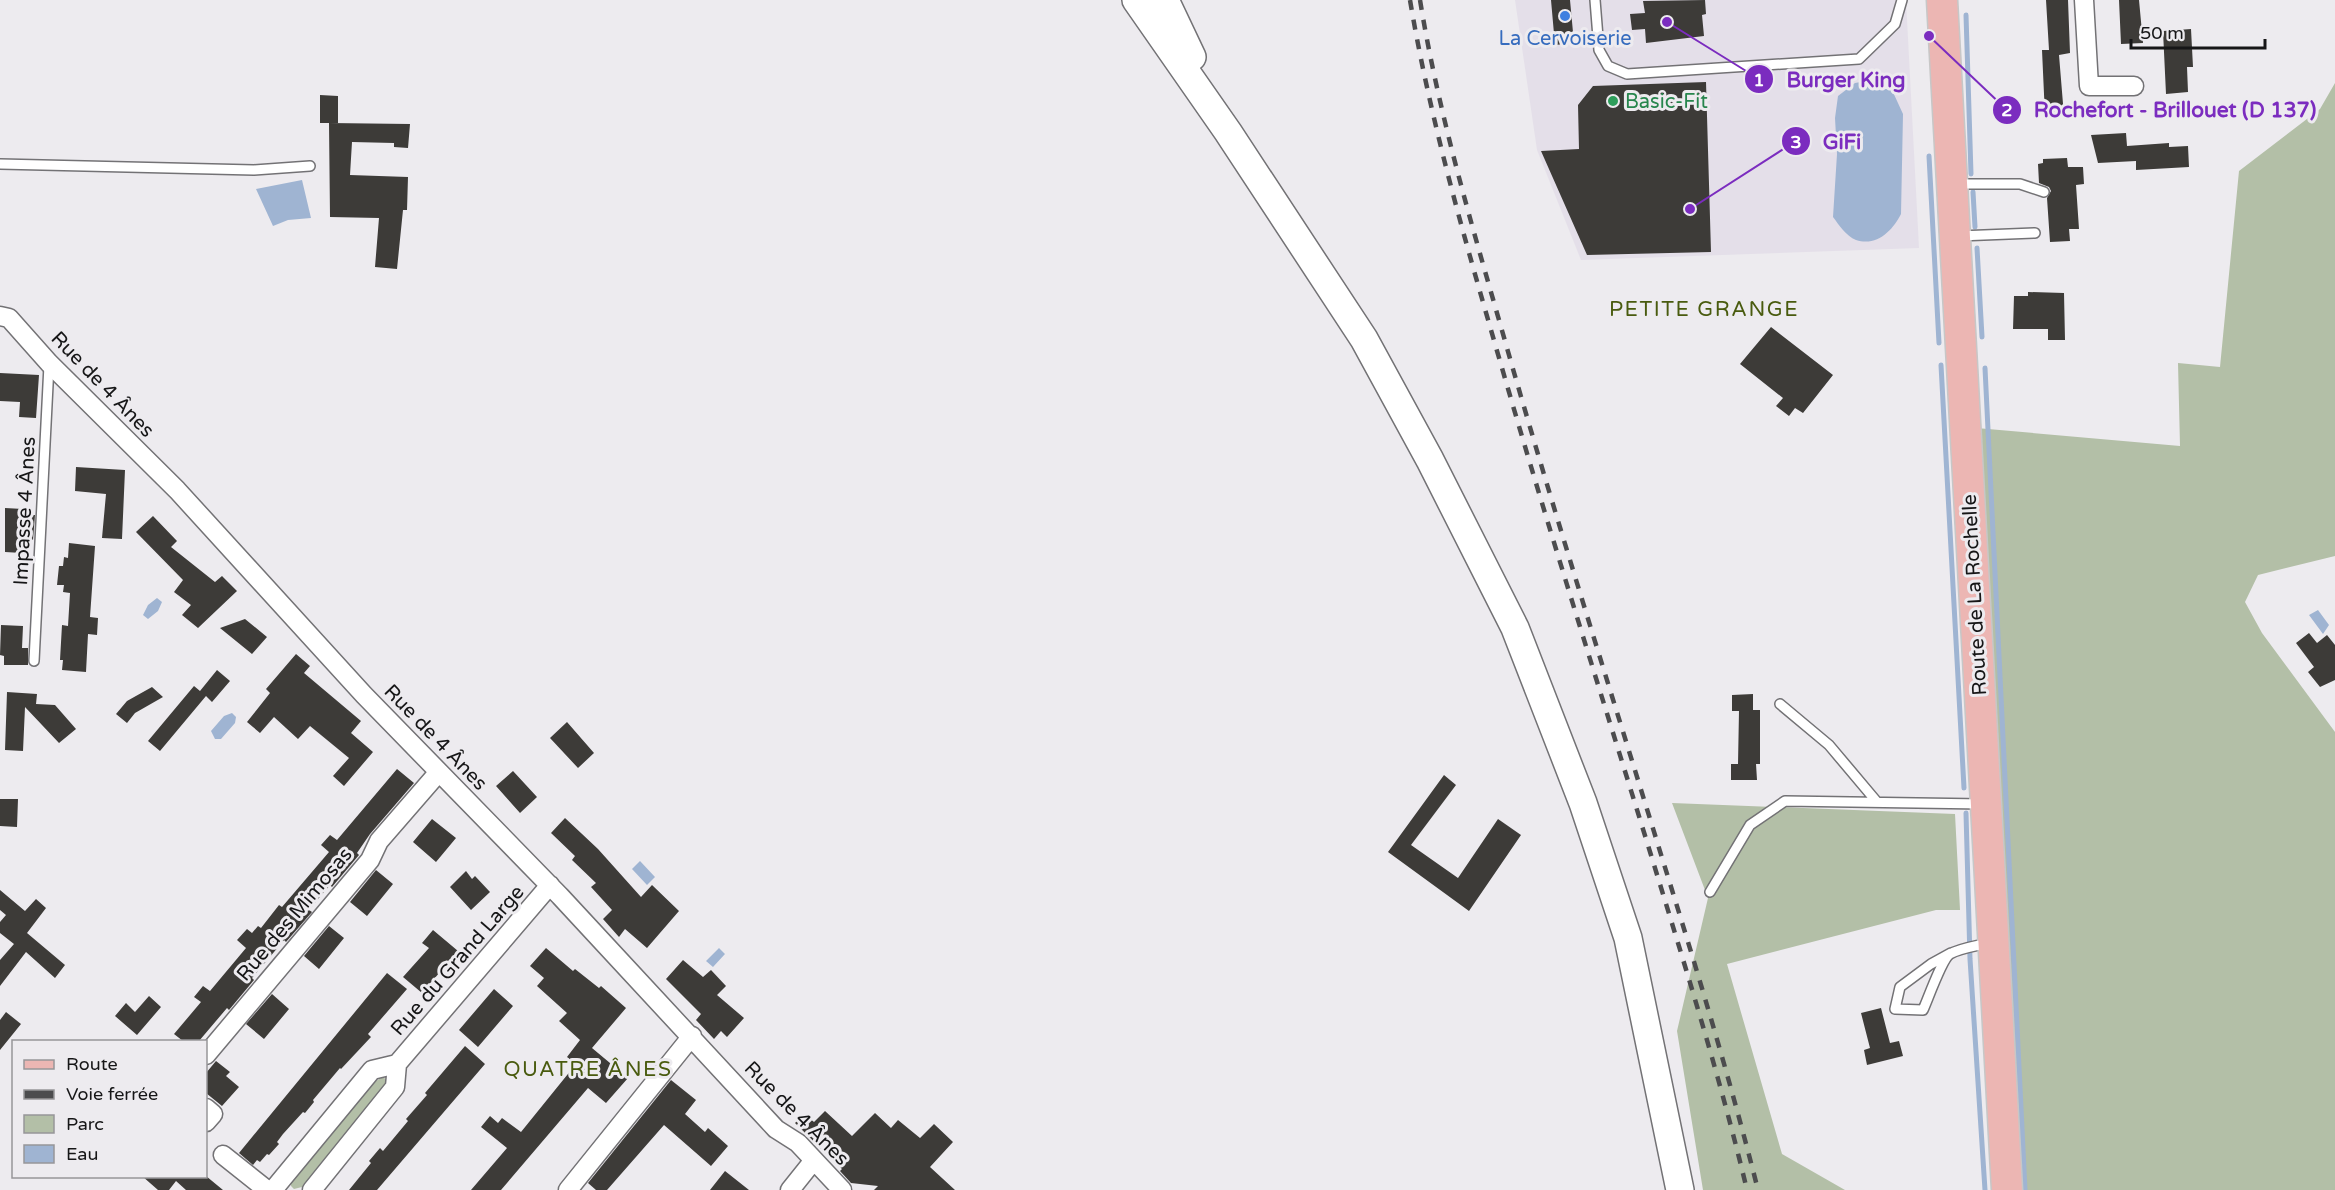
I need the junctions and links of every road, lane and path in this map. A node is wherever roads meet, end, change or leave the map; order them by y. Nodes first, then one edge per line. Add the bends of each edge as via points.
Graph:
1 (1136, 0) edge
2 (1165, 0) edge
3 (1595, 0) edge
4 (1902, 0) edge
5 (1942, 0) edge
6 (2084, 0) edge
7 (2134, 87) dead end
8 (1227, 131) junction
9 (0, 164) edge
10 (310, 166) dead end
11 (1952, 184) junction
12 (2044, 192) dead end
13 (2035, 233) dead end
14 (1955, 236) junction
15 (0, 316) edge
16 (49, 363) junction
17 (34, 661) dead end
18 (1780, 704) dead end
19 (438, 773) junction
20 (1877, 802) junction
21 (1986, 804) junction
22 (550, 885) junction
23 (1710, 892) dead end
24 (1993, 942) junction
25 (1951, 953) junction
26 (692, 1036) junction
27 (207, 1054) edge
28 (397, 1064) junction
29 (207, 1109) edge
30 (207, 1121) edge
31 (223, 1155) dead end
32 (814, 1160) junction
33 (267, 1190) edge
34 (273, 1190) edge
35 (312, 1190) edge
36 (568, 1190) edge
37 (790, 1190) edge
38 (842, 1190) edge
39 (1680, 1190) edge
40 (2007, 1190) edge

1 - 8 main road
2 - 8 main road
3 - 4 lane via 1599,50 1608,66 1627,74 1859,59 1894,24
5 - 11 main road, Route de La Rochelle
6 - 7 street via 2089,86
8 - 39 main road via 1364,339 1515,628 1583,803 1628,938
9 - 10 lane via 254,170
11 - 12 lane via 2020,184
11 - 14 main road, Route de La Rochelle
13 - 14 lane
14 - 21 main road, Route de La Rochelle
15 - 16 street, Rue de 4 Ânes via 9,318
16 - 17 lane, Impasse 4 Ânes
16 - 19 street, Rue de 4 Ânes via 177,490
18 - 20 lane via 1829,746
19 - 22 street, Rue de 4 Ânes
19 - 27 street, Rue des Mimosas
20 - 21 lane
20 - 23 lane via 1785,801 1750,825
21 - 24 main road, Route de La Rochelle
22 - 26 street, Rue de 4 Ânes
22 - 28 street, Rue du Grand Large
24 - 25 lane
24 - 40 main road, Route de La Rochelle
25 - 25 lane via 1900,987 1895,1009 1923,1010 1942,962
26 - 32 street, Rue de 4 Ânes via 776,1129 798,1143
26 - 36 street
28 - 34 street, Rue du Grand Large via 372,1070
28 - 35 street, Rue du Grand Large via 395,1087
29 - 30 street via 213,1114
31 - 33 street
32 - 37 street
32 - 38 street, Rue de 4 Ânes

